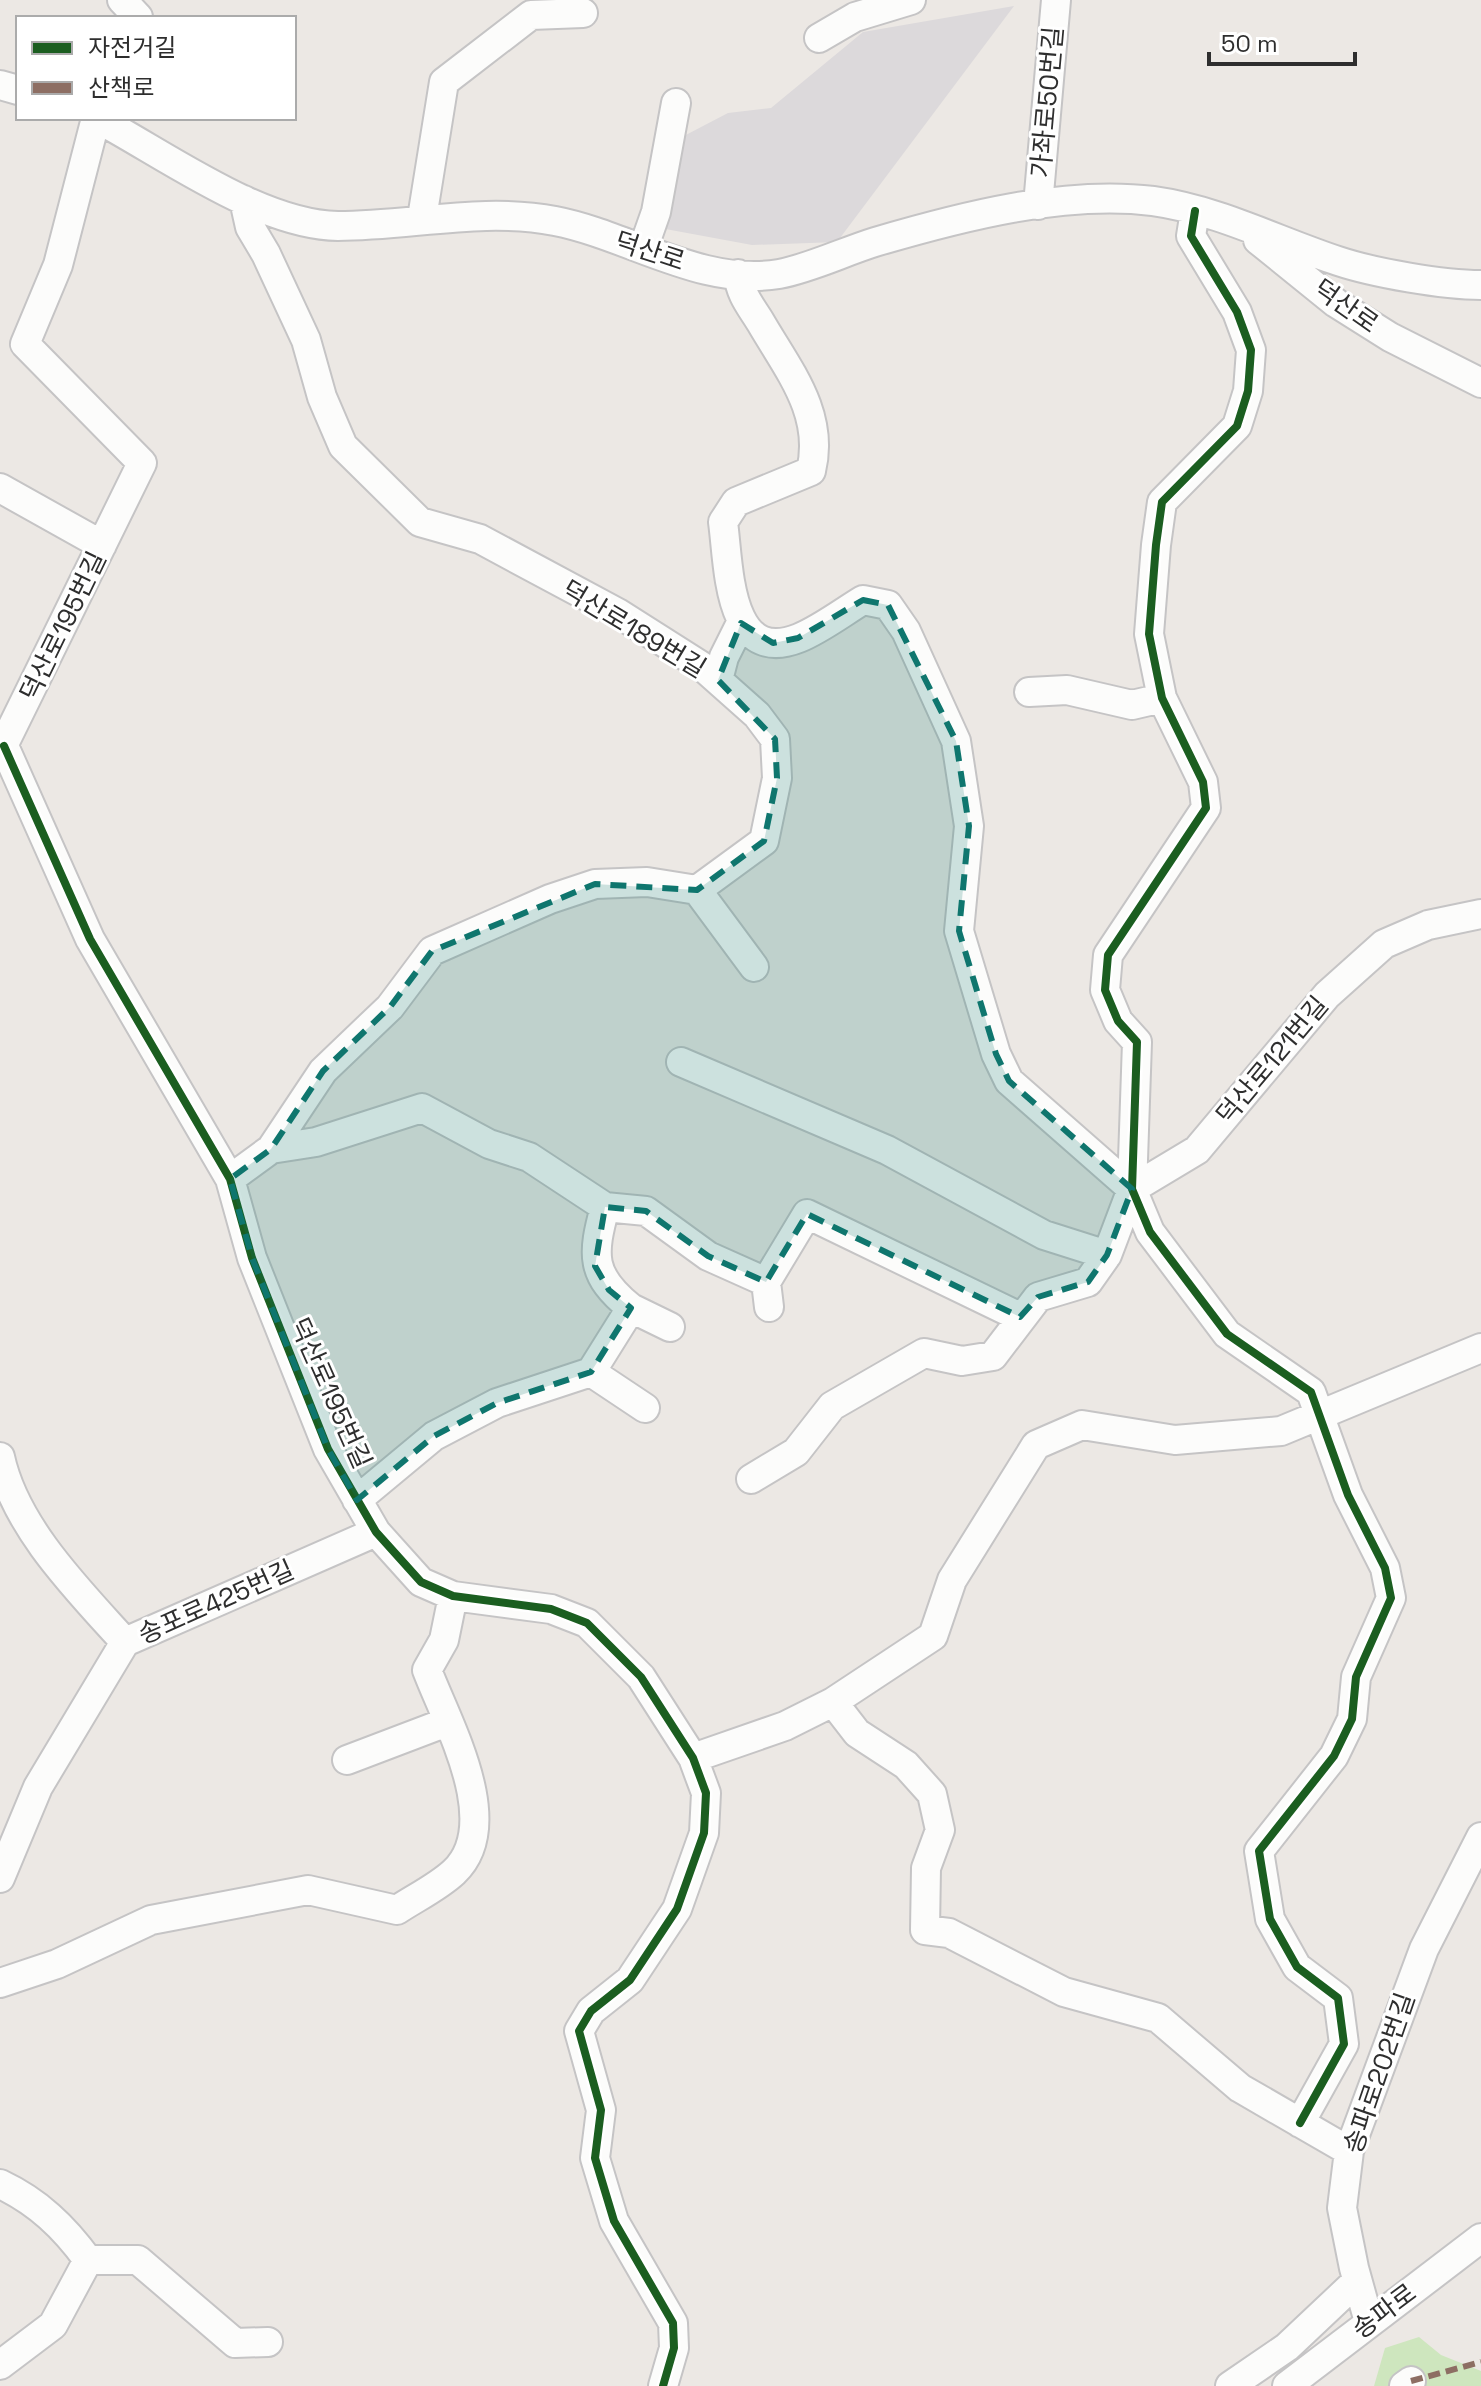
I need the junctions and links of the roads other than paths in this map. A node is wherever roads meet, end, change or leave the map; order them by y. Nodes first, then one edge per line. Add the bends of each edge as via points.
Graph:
1 (122, 0) edge
2 (911, 0) edge
3 (1056, 0) edge
4 (583, 13) dead end
5 (135, 16) edge
6 (819, 38) dead end
7 (676, 103) dead end
8 (95, 120) edge
9 (100, 120) edge
10 (244, 200) junction
11 (1038, 205) junction
12 (1208, 214) junction
13 (422, 218) junction
14 (643, 249) junction
15 (738, 274) junction
16 (1481, 285) edge
17 (1481, 383) edge
18 (0, 488) edge
19 (102, 545) junction
20 (741, 623) junction
21 (718, 680) junction
22 (1029, 692) dead end
23 (1162, 698) junction
24 (2, 749) edge
25 (697, 890) junction
26 (1481, 914) edge
27 (754, 967) dead end
28 (681, 1062) dead end
29 (271, 1149) junction
30 (230, 1179) junction
31 (1132, 1189) junction
32 (605, 1207) junction
33 (1107, 1255) junction
34 (631, 1308) junction
35 (1020, 1317) junction
36 (670, 1327) dead end
37 (1481, 1348) edge
38 (591, 1372) junction
39 (645, 1408) dead end
40 (1321, 1414) junction
41 (0, 1457) edge
42 (751, 1479) dead end
43 (357, 1500) junction
44 (376, 1532) junction
45 (453, 1596) junction
46 (125, 1642) junction
47 (833, 1702) junction
48 (447, 1722) junction
49 (693, 1758) junction
50 (347, 1760) dead end
51 (1481, 1837) edge
52 (0, 1878) edge
53 (0, 1983) edge
54 (1300, 2123) junction
55 (1349, 2151) junction
56 (0, 2184) edge
57 (1481, 2238) edge
58 (88, 2260) junction
59 (1357, 2281) junction
60 (1369, 2322) junction
61 (268, 2342) dead end
62 (0, 2365) edge
63 (663, 2386) edge
64 (1230, 2386) edge
65 (1287, 2386) edge

1 - 5 street
2 - 6 street via 855,17
3 - 11 street, 가좌로50번길
4 - 13 street via 531,15 444,82
7 - 14 street via 656,212
8 - 19 street, 덕산로195번길 via 58,265 25,344 142,463
9 - 10 street, 덕산로
10 - 13 street, 덕산로 via 337,226
10 - 21 street, 덕산로189번길 via 250,227 306,340 343,446 420,522 480,539 618,613
11 - 12 street, 덕산로 via 1152,201
11 - 15 street, 덕산로 via 905,234 778,274
12 - 16 street, 덕산로 via 1342,262
12 - 17 street, 덕산로 via 1268,246 1336,303 1390,337
12 - 23 street via 1191,236 1237,312 1251,350 1248,391 1237,426 1162,502 1149,634
13 - 14 street, 덕산로 via 525,215
14 - 15 street, 덕산로
15 - 20 street via 740,296 759,319 813,415 817,448 811,471 736,502 723,522 733,601
18 - 19 street
19 - 24 street, 덕산로195번길
20 - 21 street
20 - 31 street via 773,643 798,638 863,600 888,605 906,631 956,741 969,826 959,931 996,1054 1009,1081
21 - 25 street, 덕산로189번길 via 775,739 777,778 764,841
22 - 23 street via 1067,690 1132,705
23 - 31 street via 1203,782 1206,808 1108,955 1105,990 1118,1021 1137,1042
24 - 30 street, 덕산로195번길 via 90,939
25 - 27 street
25 - 29 street via 647,882 595,884 432,951 390,1007 323,1071
26 - 31 street, 덕산로121번길 via 1428,925 1384,944 1327,995 1197,1150
28 - 33 street via 887,1150 1044,1235
29 - 30 street
29 - 32 street via 316,1142 422,1108 489,1144 529,1157
30 - 43 street, 덕산로195번길 via 252,1258 328,1449
31 - 33 street
31 - 40 street via 1150,1232 1227,1334 1311,1392
32 - 34 street via 595,1266 609,1290
32 - 35 street via 646,1211 768,1295 807,1214
33 - 35 street via 1088,1282 1038,1297
34 - 36 street
34 - 38 street
35 - 42 street via 993,1356 962,1361 924,1353 832,1406 796,1452
37 - 40 street
38 - 39 street
38 - 43 street, 덕산로195번길 via 497,1403 434,1436
40 - 47 street via 1281,1431 1175,1440 1082,1425 1036,1445 952,1580 933,1636
40 - 54 street via 1348,1495 1385,1568 1391,1598 1356,1677 1352,1719 1334,1756 1259,1851 1270,1919 1297,1967 1338,1998 1344,2044
41 - 46 street via 5,1480 36,1532
43 - 44 street, 덕산로195번길
44 - 45 street, 덕산로195번길 via 421,1582
44 - 46 street, 송포로425번길
45 - 48 street via 444,1640 427,1670
45 - 49 street, 덕산로195번길 via 551,1609 587,1623 641,1677
46 - 52 street, 송포로425번길 via 38,1787
47 - 49 street via 785,1726
47 - 54 street via 857,1733 906,1765 932,1794 940,1830 926,1868 925,1930 949,1933 1064,1992 1158,2018 1240,2088
48 - 50 street
48 - 53 street via 474,1791 474,1839 455,1872 397,1910 308,1890 151,1920 57,1964
49 - 63 street, 덕산로195번길 via 706,1793 704,1833 677,1909 630,1980 591,2011 579,2031 601,2110 595,2158 614,2221 673,2323 674,2348
51 - 55 street, 송파로202번길 via 1424,1949
54 - 55 street
55 - 59 street, 송파로202번길 via 1342,2208
56 - 58 street via 66,2229
57 - 60 street, 송파로
58 - 61 street via 138,2260 235,2343
58 - 62 street via 53,2325
59 - 60 street, 송파로202번길
59 - 64 street via 1287,2347
60 - 65 street, 송파로

